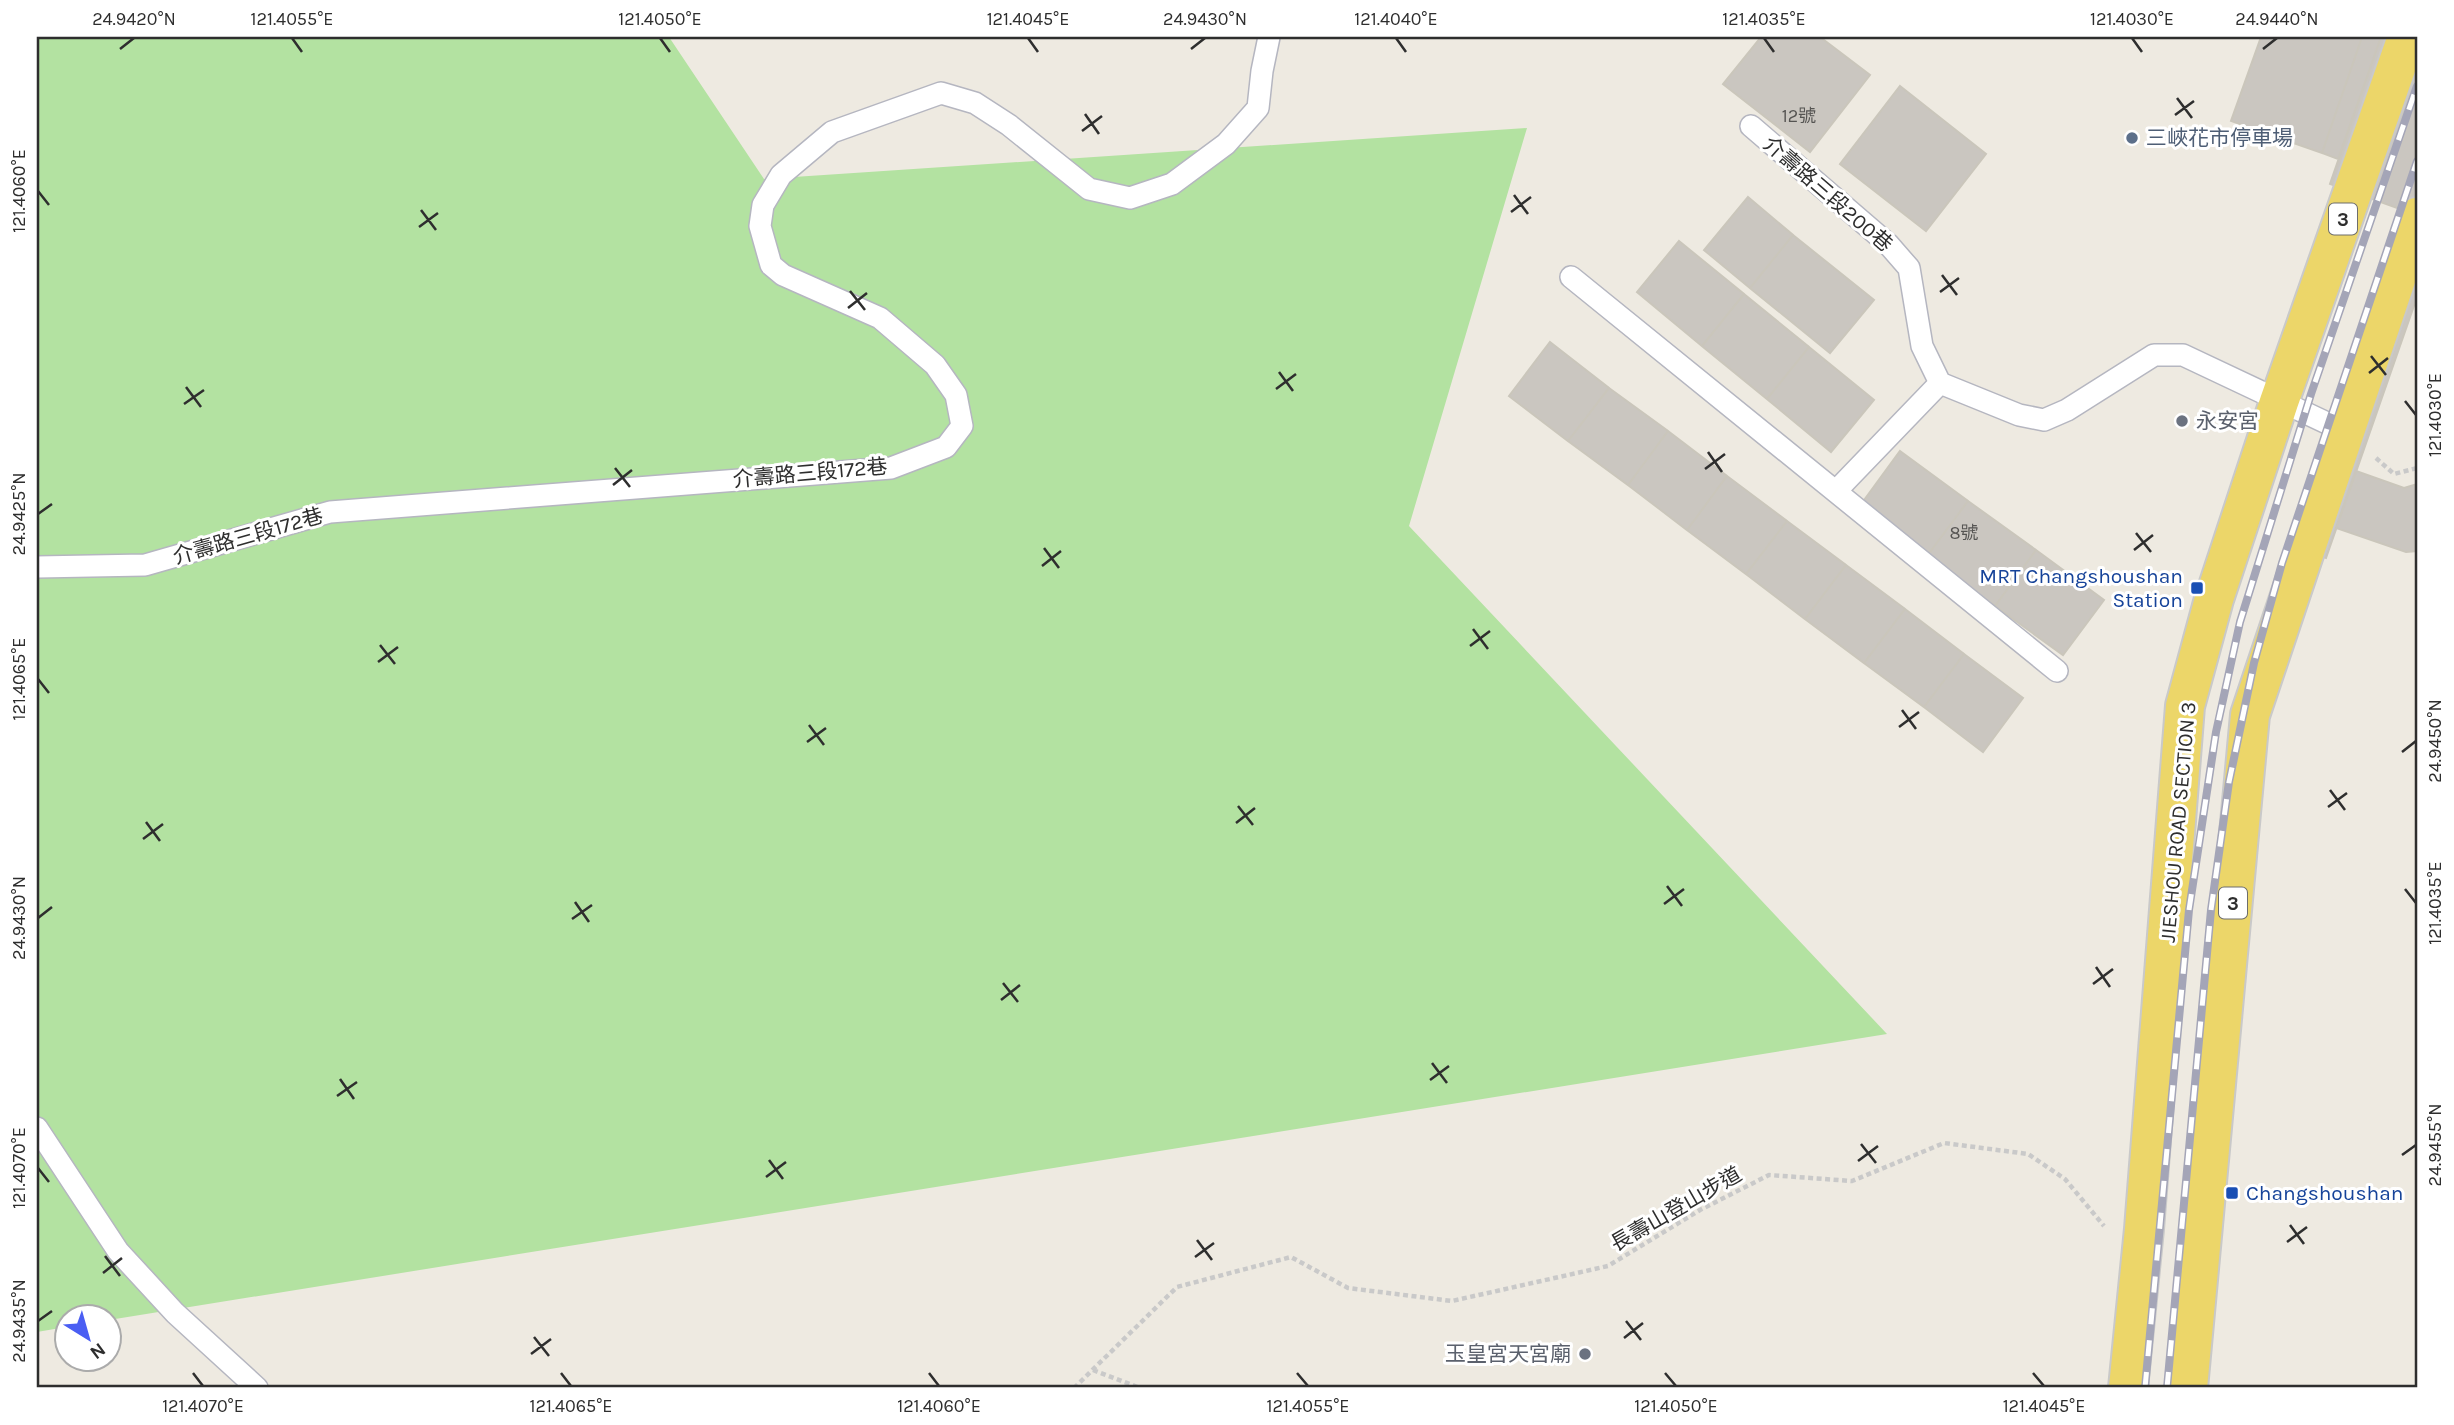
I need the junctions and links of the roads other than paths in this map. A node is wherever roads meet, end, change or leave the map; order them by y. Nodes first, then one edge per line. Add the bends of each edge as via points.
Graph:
1 (1269, 37) edge
2 (2407, 37) edge
3 (1751, 127) dead end
4 (2417, 216) edge
5 (1571, 277) dead end
6 (1940, 383) junction
7 (2279, 402) junction
8 (2346, 432) junction
9 (1836, 491) junction
10 (37, 567) edge
11 (2057, 671) dead end
12 (37, 1128) edge
13 (257, 1388) edge
14 (2128, 1388) edge
15 (2188, 1388) edge

1 - 10 lane, 介壽路三段172巷 via 1258,108 1226,144 1172,184 1130,198 1088,190 1009,125 975,103 941,93 832,132 782,175 763,205 760,226 771,265 783,275 880,318 936,365 956,395 962,426 946,447 891,468 330,512 145,565
2 - 7 main road, JIESHOU ROAD SECTION 3 / 3
3 - 6 lane, 介壽路三段200巷 via 1888,244 1909,268 1922,346
4 - 8 main road, 3
5 - 9 lane
6 - 7 lane via 2044,420 2154,355 2183,355
6 - 9 lane
7 - 8 lane
7 - 14 main road, JIESHOU ROAD SECTION 3 / 3 via 2214,599 2185,706
8 - 15 main road, 3 via 2250,715
9 - 11 lane
12 - 13 lane via 118,1251 175,1313

